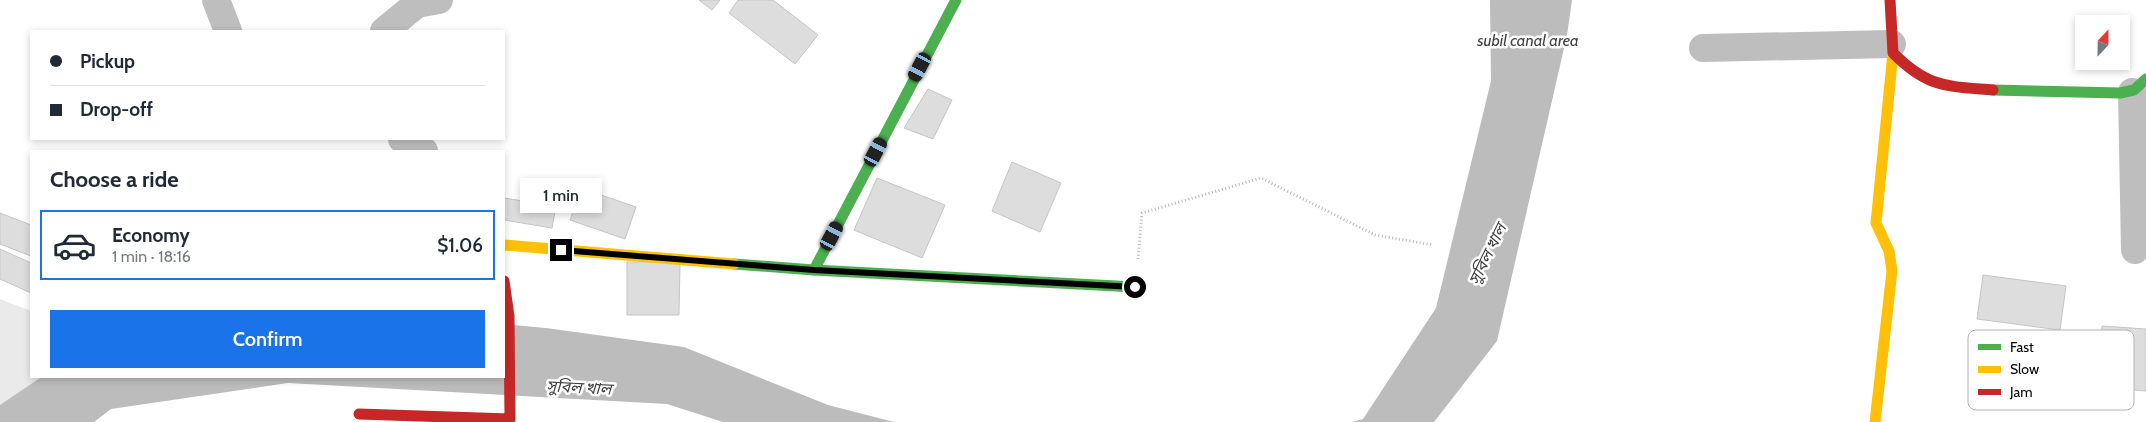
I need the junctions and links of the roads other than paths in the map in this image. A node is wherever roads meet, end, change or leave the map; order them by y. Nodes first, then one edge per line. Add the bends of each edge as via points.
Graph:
1 (216, 0) edge
2 (439, 0) edge
3 (956, 0) edge
4 (1890, 0) edge
5 (228, 30) edge
6 (385, 30) edge
7 (1703, 48) dead end
8 (1892, 48) junction
9 (2139, 85) edge
10 (404, 140) edge
11 (422, 150) edge
12 (505, 245) edge
13 (2136, 250) dead end
14 (814, 270) junction
15 (1135, 287) road end
16 (505, 288) edge
17 (359, 414) dead end
18 (1875, 422) edge

1 - 5 street
2 - 6 street via 418,4
3 - 14 street
4 - 8 street
7 - 8 street
8 - 9 street via 1915,75 1934,84 2042,93
8 - 18 street via 1876,223 1889,250 1892,271
9 - 13 street
10 - 11 street
12 - 14 street
14 - 15 street
16 - 17 street via 509,316 510,418

